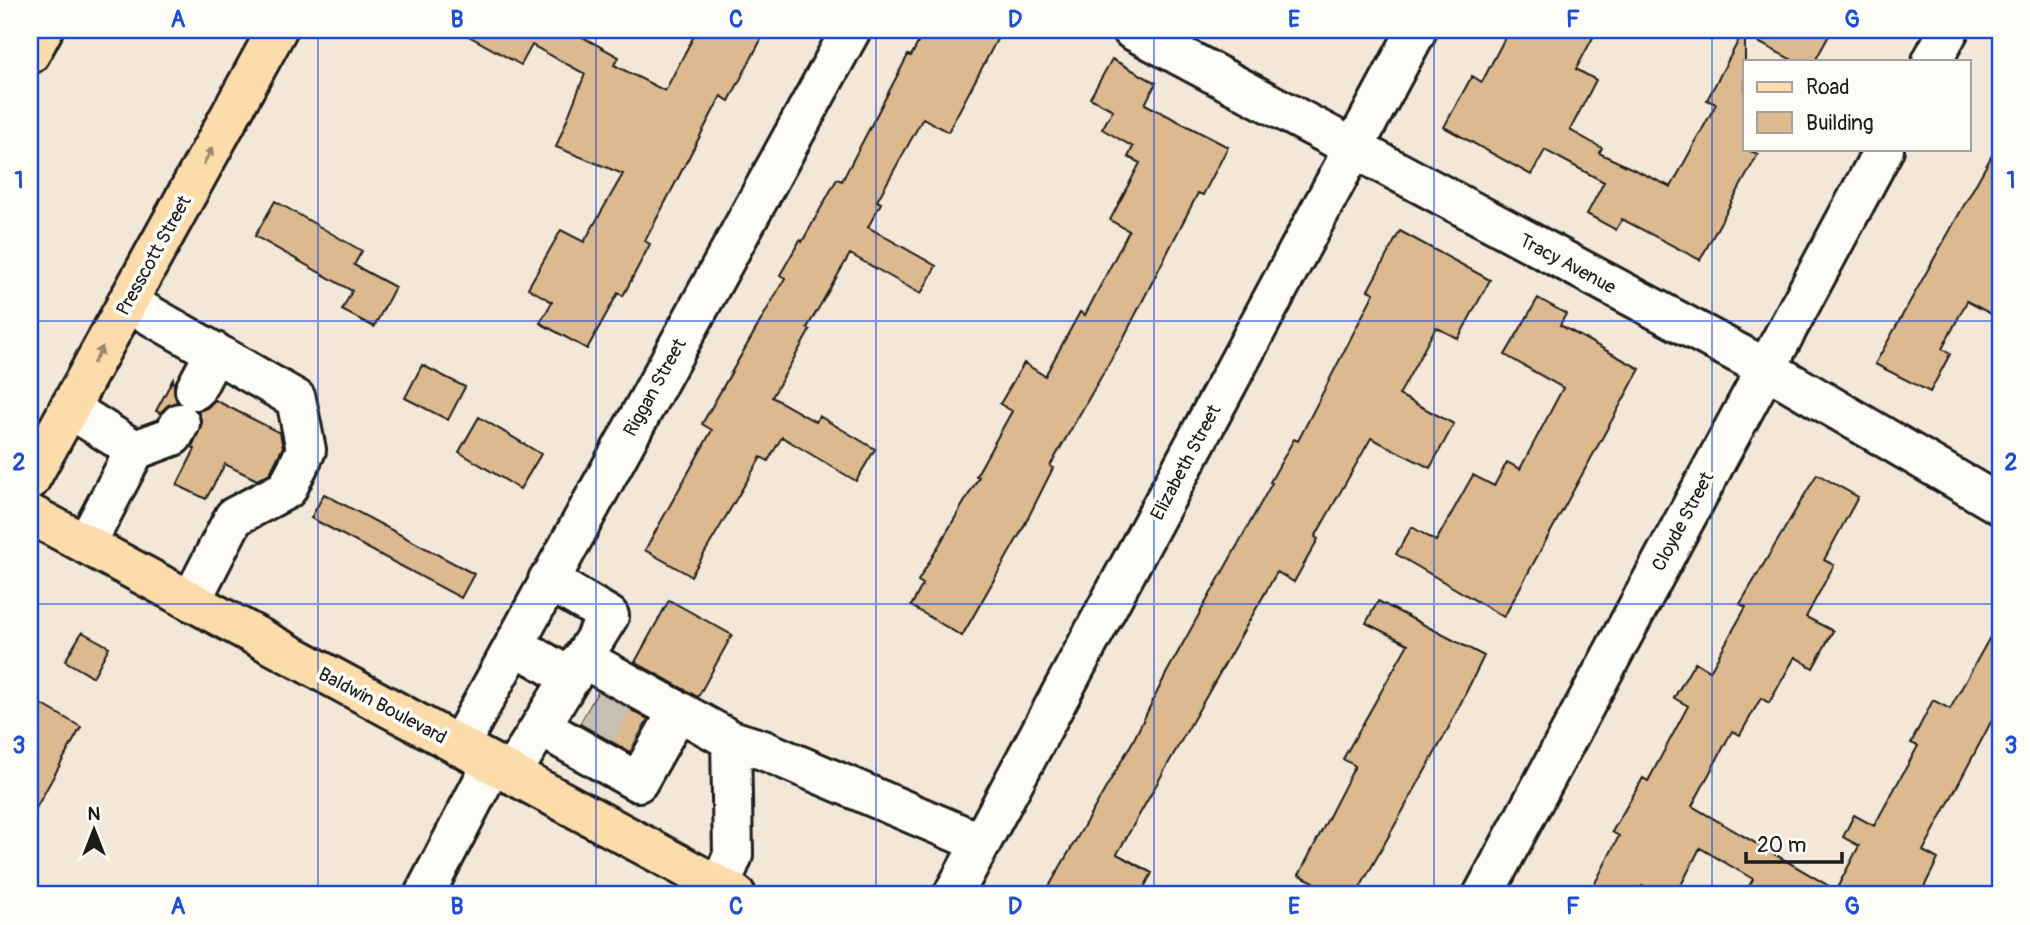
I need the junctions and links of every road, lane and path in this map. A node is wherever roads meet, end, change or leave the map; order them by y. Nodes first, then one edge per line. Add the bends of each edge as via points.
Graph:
1 (43, 30) edge
2 (277, 30) edge
3 (851, 30) edge
4 (1132, 30) edge
5 (1417, 30) edge
6 (1950, 30) edge
7 (30, 54) edge
8 (1933, 60) edge
9 (1353, 148) junction
10 (1883, 150) edge
11 (127, 302) junction
12 (215, 352) junction
13 (1764, 368) junction
14 (69, 408) junction
15 (135, 450) junction
16 (30, 480) edge
17 (2000, 505) edge
18 (30, 514) edge
19 (86, 544) junction
20 (548, 580) junction
21 (191, 601) junction
22 (515, 645) junction
23 (577, 684) junction
24 (678, 711) junction
25 (541, 727) junction
26 (731, 740) junction
27 (459, 746) junction
28 (502, 769) junction
29 (638, 782) junction
30 (609, 830) junction
31 (981, 843) junction
32 (728, 891) edge
33 (424, 895) edge
34 (953, 895) edge
35 (1483, 895) edge

1 - 7 main road
11 -> 2 main road, Presscott Street
3 - 20 street, Riggan Street
4 - 9 street, Tracy Avenue
5 - 9 street, Elizabeth Street
6 - 8 street
9 - 13 street, Tracy Avenue
9 - 31 street, Elizabeth Street
10 - 13 street, Cloyde Street
11 - 12 street
14 -> 11 main road, Presscott Street
12 - 15 street via 173,436
12 - 21 street via 296,399 306,450 287,489 234,517
13 - 17 street, Tracy Avenue
13 - 35 street, Cloyde Street
14 - 15 street
14 - 16 main road, Presscott Street
15 - 19 street
18 - 19 main road, Baldwin Boulevard
19 - 21 main road, Baldwin Boulevard
20 - 22 street, Riggan Street
20 - 23 street via 609,615
21 - 27 main road, Baldwin Boulevard
22 - 23 street
22 - 27 street, Riggan Street
23 - 24 street
23 - 25 street
24 - 26 street
24 - 29 street via 653,741
25 - 28 street
25 - 29 street
26 - 31 street
26 - 32 street via 733,855
27 - 28 main road, Baldwin Boulevard
28 - 30 main road, Baldwin Boulevard
28 - 33 street
29 - 30 street
30 - 32 main road, Baldwin Boulevard
31 - 34 street, Elizabeth Street

